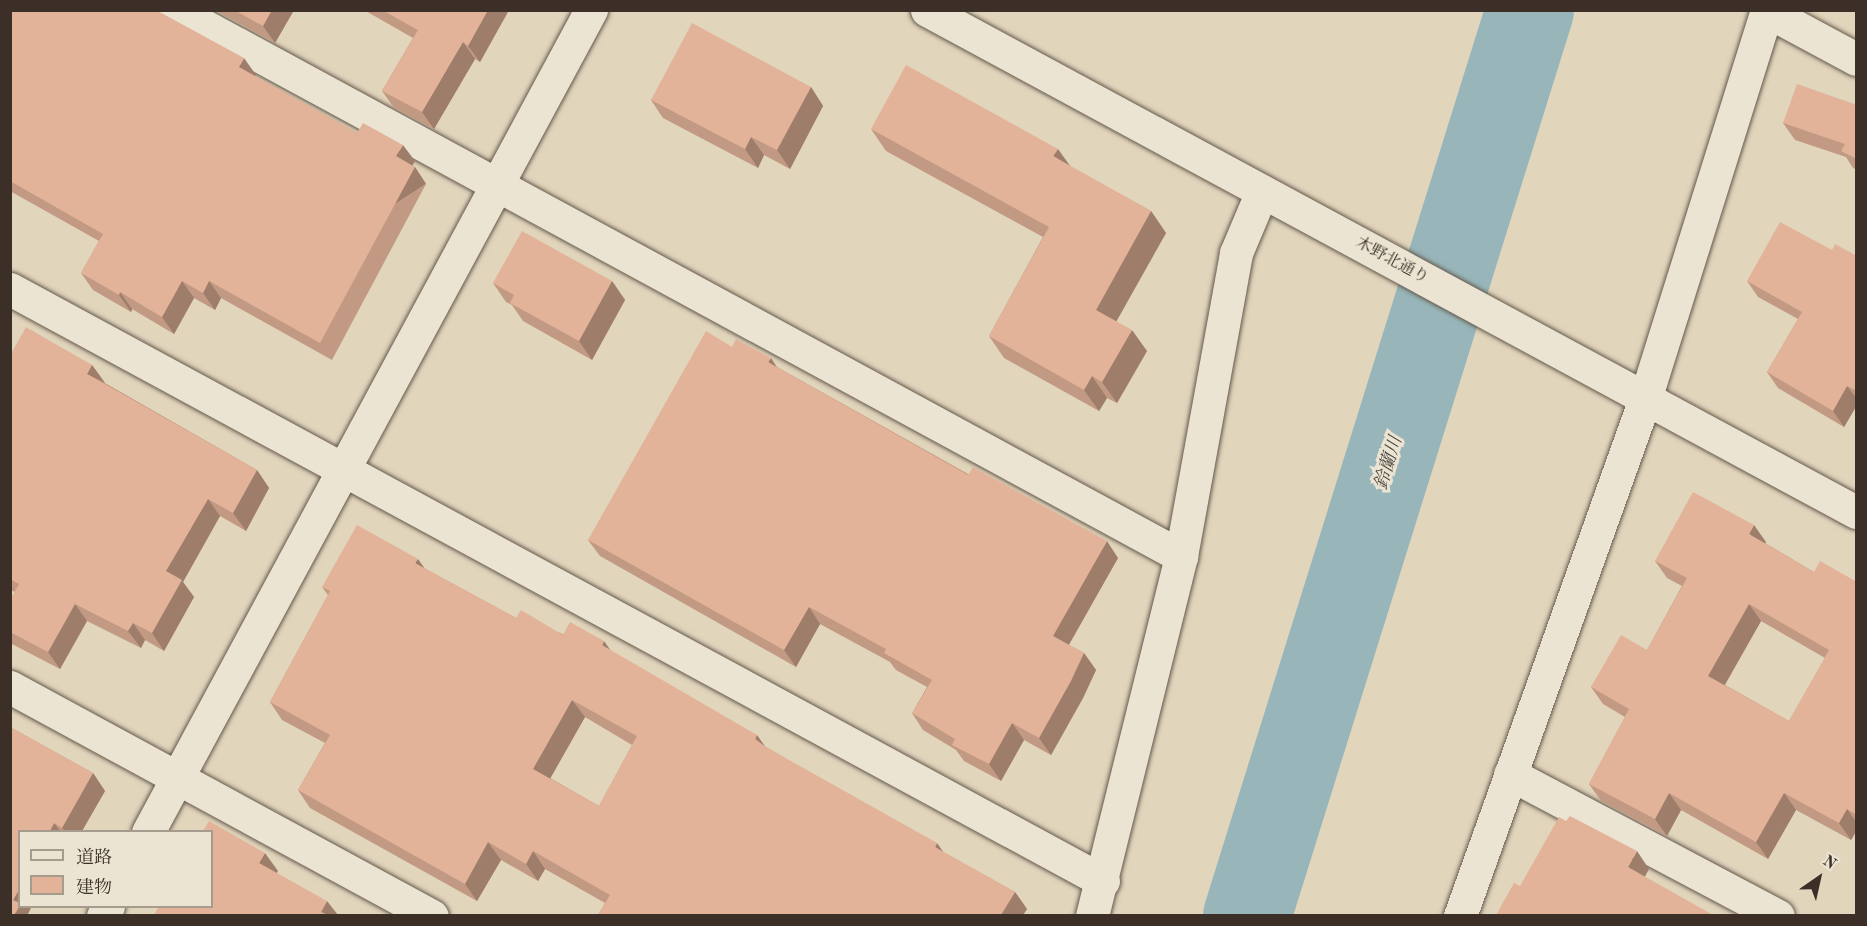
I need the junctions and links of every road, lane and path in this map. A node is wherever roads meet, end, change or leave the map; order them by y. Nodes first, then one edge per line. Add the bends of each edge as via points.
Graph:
1 (175, 10) edge
2 (591, 10) edge
3 (927, 10) edge
4 (1767, 11) edge
5 (1857, 59) edge
6 (497, 185) junction
7 (1262, 191) junction
8 (10, 289) edge
9 (1646, 396) junction
10 (344, 469) junction
11 (1857, 512) edge
12 (1180, 556) junction
13 (10, 687) edge
14 (1510, 774) junction
15 (177, 777) junction
16 (149, 830) edge
17 (1102, 880) junction
18 (432, 915) edge
19 (1092, 915) edge
20 (1460, 915) edge
21 (1778, 915) edge

1 - 6 street
2 - 6 street
3 - 7 street, 木野北通り
4 - 5 street
4 - 9 street
6 - 10 street
6 - 12 street
7 - 9 street, 木野北通り
7 - 12 street via 1236,253
8 - 10 street
9 - 11 street, 木野北通り
9 - 14 street
10 - 15 street
10 - 17 street
12 - 17 street
13 - 15 street
14 - 20 street
14 - 21 street
15 - 16 street
15 - 18 street
17 - 19 street

